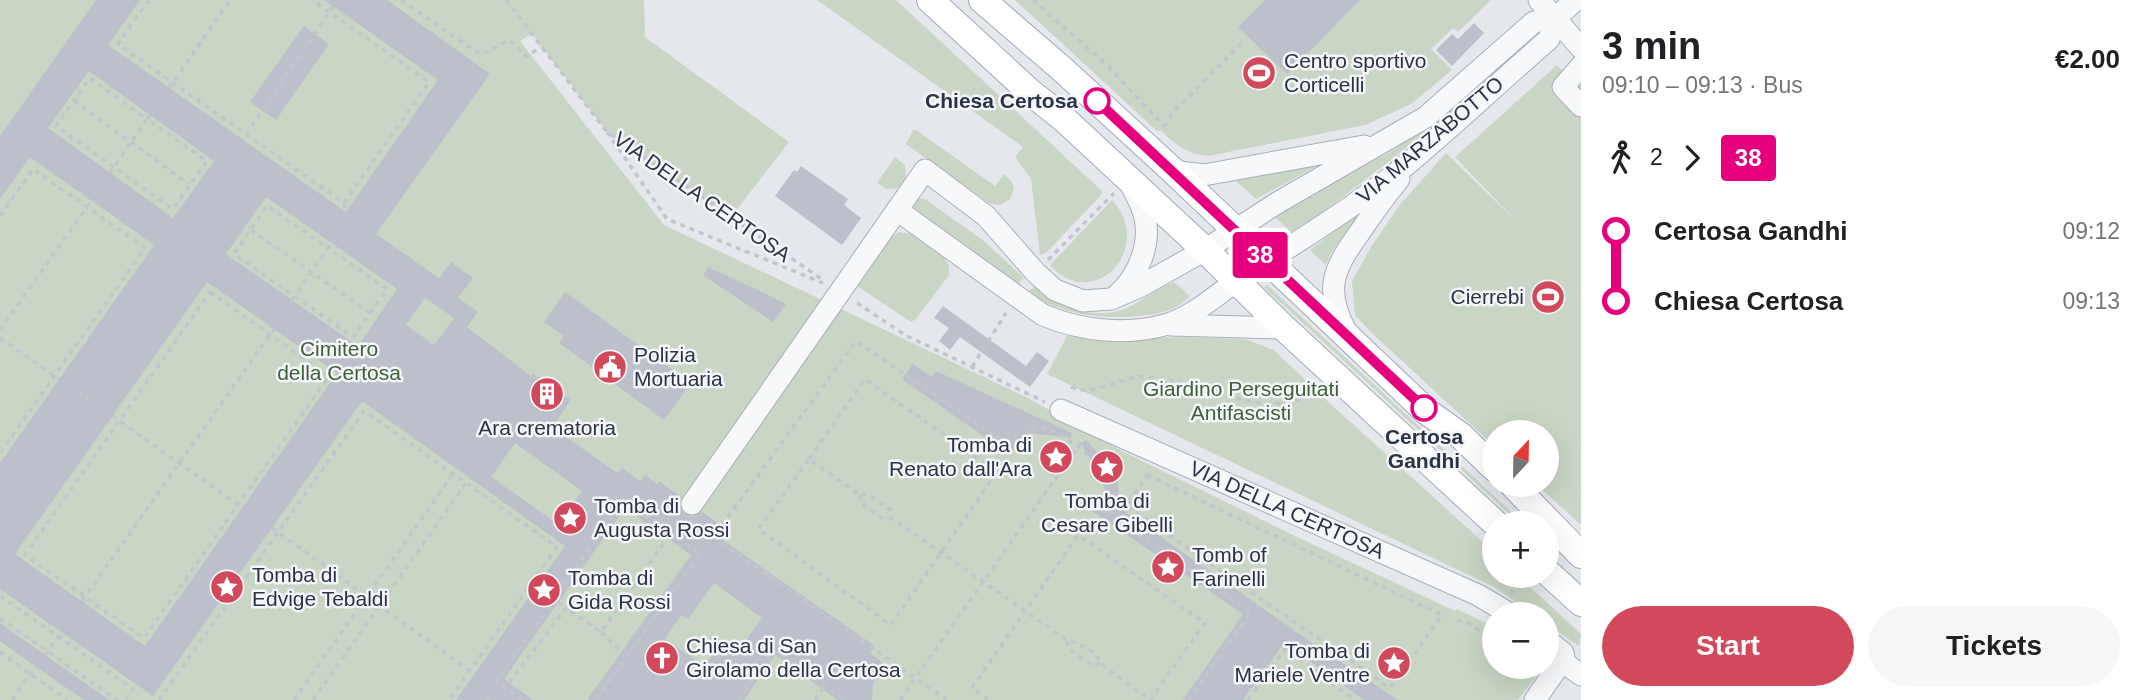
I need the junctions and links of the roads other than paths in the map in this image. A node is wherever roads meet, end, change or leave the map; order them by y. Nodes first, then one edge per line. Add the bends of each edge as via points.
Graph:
1 (930, 0) edge
2 (982, 0) edge
3 (1539, 0) edge
4 (1576, 0) edge
5 (1555, 18) junction
6 (1581, 48) edge
7 (1581, 66) edge
8 (1581, 106) edge
9 (1383, 142) junction
10 (1418, 156) junction
11 (1169, 167) junction
12 (1120, 186) junction
13 (897, 210) junction
14 (1221, 239) junction
15 (1252, 271) junction
16 (1111, 299) junction
17 (1165, 324) junction
18 (1284, 328) junction
19 (1350, 339) junction
20 (1061, 410) road end
21 (1482, 456) edge
22 (1525, 497) edge
23 (692, 504) dead end
24 (1482, 511) edge
25 (1581, 555) edge
26 (1559, 583) edge
27 (1490, 602) edge
28 (1581, 603) edge
29 (1559, 650) edge
30 (1563, 662) junction
31 (1581, 675) edge
32 (1535, 700) edge

1 - 12 main road
2 - 11 main road
3 - 5 street
4 - 5 street, VIA MARZABOTTO
5 - 6 street
5 - 9 street, VIA MARZABOTTO via 1534,22 1437,108
5 - 10 street, VIA MARZABOTTO via 1549,39
7 - 8 street via 1563,87
9 - 11 street via 1204,176
9 - 14 street, VIA MARZABOTTO
10 - 15 street, VIA MARZABOTTO
10 - 19 street via 1346,250 1335,272 1334,305
11 - 14 main road
12 - 14 main road
12 - 16 street via 1145,216 1144,244 1133,278
13 - 16 street via 925,170 986,216 1055,290 1083,301
13 - 17 street via 1043,315 1083,327 1119,330
13 - 23 street
14 - 15 main road
14 - 15 main road
14 - 16 street, VIA MARZABOTTO
15 - 17 street, VIA MARZABOTTO via 1194,311
15 - 18 main road
15 - 19 main road
17 - 18 street
18 - 24 main road
19 - 21 main road
20 - 27 street, VIA DELLA CERTOSA
22 - 25 main road
26 - 28 main road
29 - 30 street
30 - 31 street
30 - 32 street

